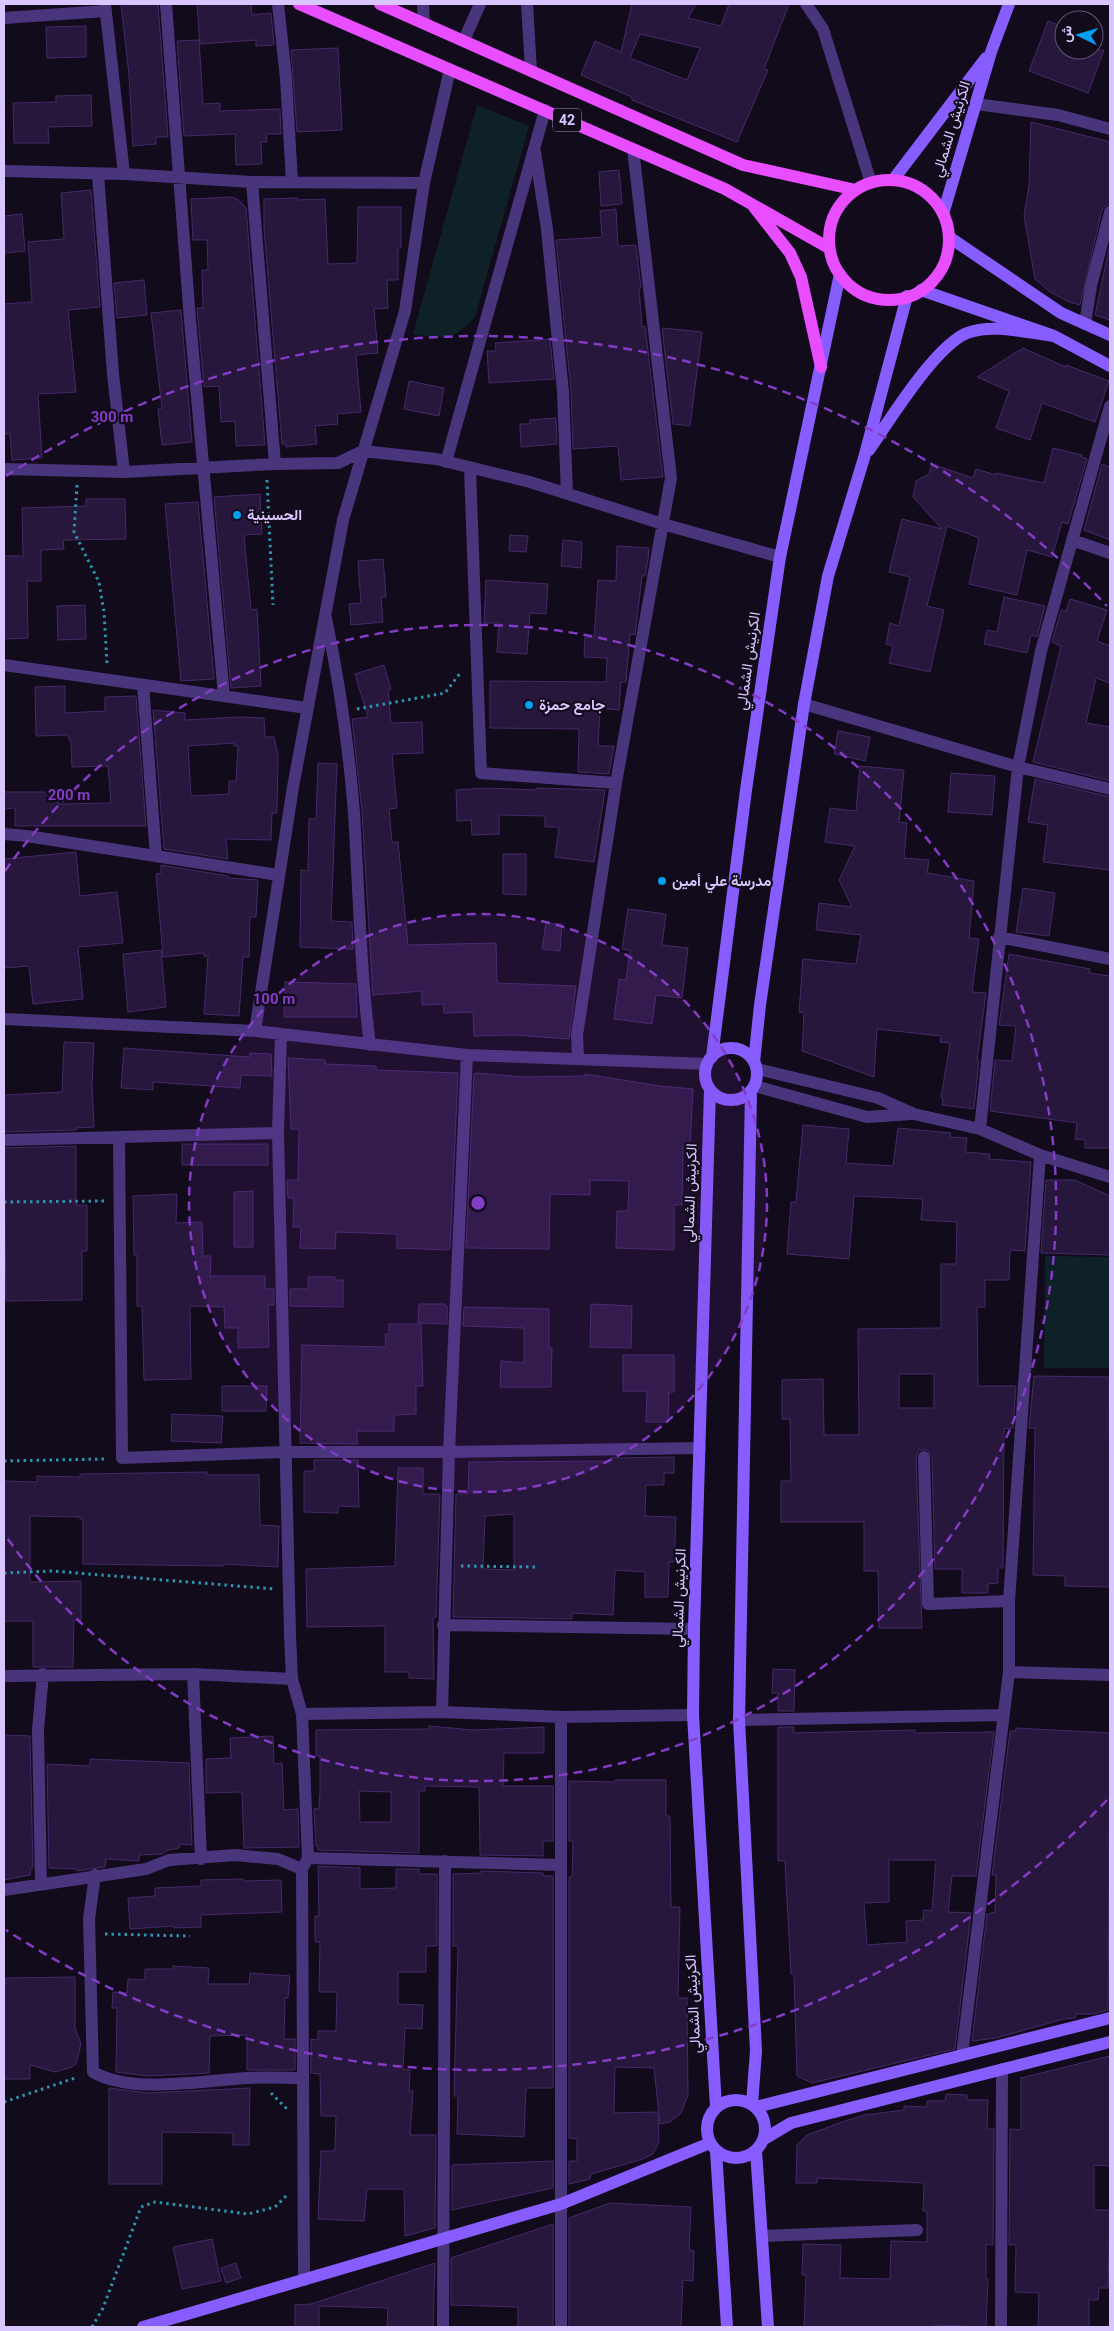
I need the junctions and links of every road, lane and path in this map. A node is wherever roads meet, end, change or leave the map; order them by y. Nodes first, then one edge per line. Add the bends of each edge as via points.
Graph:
1 (166, 4) edge
2 (278, 4) edge
3 (299, 4) edge
4 (380, 4) edge
5 (423, 4) edge
6 (480, 4) edge
7 (527, 4) edge
8 (806, 4) edge
9 (1010, 4) edge
10 (105, 7) edge
11 (4, 18) edge
12 (424, 23) junction
13 (464, 40) junction
14 (991, 52) junction
15 (450, 69) junction
16 (531, 70) junction
17 (976, 104) junction
18 (544, 110) junction
19 (1110, 129) edge
20 (534, 147) junction
21 (634, 149) junction
22 (4, 171) edge
23 (98, 174) junction
24 (124, 174) junction
25 (179, 177) junction
26 (893, 180) junction
27 (252, 182) junction
28 (292, 182) junction
29 (424, 183) junction
30 (871, 183) junction
31 (856, 190) junction
32 (749, 202) junction
33 (1110, 212) edge
34 (943, 214) junction
35 (949, 237) junction
36 (829, 248) junction
37 (840, 274) junction
38 (921, 290) junction
39 (907, 296) junction
40 (1085, 324) junction
41 (1110, 335) edge
42 (1054, 336) junction
43 (1110, 366) edge
44 (821, 368) junction
45 (1110, 406) edge
46 (363, 451) junction
47 (864, 458) junction
48 (446, 462) junction
49 (271, 464) junction
50 (203, 468) junction
51 (4, 469) edge
52 (470, 469) junction
53 (78, 471) junction
54 (124, 472) junction
55 (567, 494) junction
56 (663, 524) junction
57 (1072, 540) junction
58 (1110, 553) edge
59 (780, 557) junction
60 (273, 606) dead end
61 (325, 612) junction
62 (476, 645) junction
63 (4, 665) edge
64 (108, 680) junction
65 (143, 685) junction
66 (224, 696) junction
67 (804, 704) junction
68 (307, 708) junction
69 (342, 712) junction
70 (1018, 767) junction
71 (616, 783) junction
72 (1110, 789) edge
73 (4, 834) edge
74 (156, 856) junction
75 (278, 875) junction
76 (999, 937) junction
77 (1110, 959) edge
78 (4, 1018) edge
79 (256, 1031) junction
80 (280, 1035) junction
81 (370, 1045) junction
82 (467, 1056) junction
83 (578, 1058) junction
84 (709, 1060) junction
85 (756, 1066) junction
86 (710, 1089) junction
87 (753, 1089) junction
88 (914, 1114) junction
89 (980, 1129) junction
90 (278, 1133) junction
91 (119, 1138) junction
92 (4, 1140) edge
93 (1040, 1154) junction
94 (1110, 1177) edge
95 (119, 1200) junction
96 (4, 1202) edge
97 (700, 1448) junction
98 (284, 1452) junction
99 (449, 1452) junction
100 (924, 1457) dead end
101 (122, 1458) junction
102 (4, 1461) edge
103 (445, 1565) junction
104 (538, 1567) dead end
105 (4, 1573) edge
106 (288, 1590) junction
107 (1009, 1601) junction
108 (443, 1625) junction
109 (694, 1629) junction
110 (1009, 1672) junction
111 (43, 1674) junction
112 (193, 1674) junction
113 (1110, 1675) edge
114 (4, 1676) edge
115 (292, 1679) junction
116 (442, 1712) junction
117 (302, 1714) junction
118 (693, 1715) junction
119 (1004, 1715) junction
120 (561, 1717) junction
121 (739, 1720) junction
122 (201, 1859) junction
123 (445, 1861) junction
124 (305, 1864) junction
125 (561, 1865) junction
126 (95, 1875) junction
127 (41, 1883) junction
128 (4, 1890) edge
129 (90, 1934) junction
130 (190, 1936) dead end
131 (1110, 2018) edge
132 (1110, 2042) edge
133 (962, 2055) junction
134 (1002, 2069) junction
135 (93, 2072) junction
136 (248, 2078) junction
137 (303, 2078) junction
138 (4, 2102) edge
139 (754, 2106) junction
140 (716, 2107) junction
141 (303, 2126) junction
142 (764, 2139) junction
143 (713, 2147) junction
144 (756, 2151) junction
145 (303, 2179) junction
146 (561, 2204) junction
147 (917, 2230) dead end
148 (445, 2236) junction
149 (762, 2236) junction
150 (304, 2280) junction
151 (92, 2327) edge
152 (143, 2327) edge
153 (443, 2327) edge
154 (561, 2327) edge
155 (727, 2327) edge
156 (768, 2327) edge
157 (1001, 2327) edge

1 - 25 street
2 - 28 street
3 - 15 main road, 42
4 - 12 main road, 42
5 - 12 street
6 - 13 street
7 - 16 street
8 - 30 street via 823,29
9 - 14 main road, الكرنيش الشمالي
10 - 11 street
10 - 24 street
12 - 13 main road, 42
13 - 16 main road, 42
14 - 17 main road, الكرنيش الشمالي
14 - 26 main road, الكرنيش الشمالي
15 - 18 main road, 42
15 - 29 street
16 - 31 main road, 42 via 743,164
17 - 19 street via 1058,115
17 - 34 main road, الكرنيش الشمالي
18 - 20 street
18 - 21 main road, 42
20 - 48 street
20 - 55 street via 547,229 563,392
21 - 32 main road, 42
21 - 56 street via 671,478
22 - 23 street
23 - 24 street
23 - 54 street
24 - 25 street
25 - 27 street
25 - 50 street
26 - 30 main road
26 - 34 main road via 917,186 934,199
27 - 28 street
27 - 49 street
28 - 29 street
29 - 46 street via 405,311
30 - 31 main road
31 - 36 main road via 847,196 836,212
32 - 36 main road, 42
32 - 44 main road via 790,253 802,277
33 - 40 street
34 - 35 main road
35 - 38 main road via 946,258 940,270
35 - 40 main road via 1061,313
36 - 37 main road
37 - 39 main road via 861,293 881,299
37 - 44 main road, الكرنيش الشمالي
38 - 39 main road
38 - 42 main road
39 - 47 main road
40 - 41 main road
42 - 43 main road
42 - 47 main road via 990,329 966,334 942,353 912,387
44 - 59 main road, الكرنيش الشمالي
45 - 57 street
46 - 48 street
46 - 49 street via 338,464
46 - 61 street via 343,520
47 - 67 main road via 828,576
48 - 52 street
49 - 50 street
49 - 60 path
50 - 54 street
50 - 66 street
51 - 53 street
52 - 55 street
52 - 62 street
53 - 54 street
53 - 64 path via 74,532 99,582
55 - 56 street
56 - 59 street
56 - 71 street
57 - 58 street
57 - 70 street via 1041,651
59 - 84 main road, الكرنيش الشمالي
61 - 68 street
61 - 69 street
62 - 69 path via 445,693
62 - 71 street via 481,773
63 - 64 street
64 - 65 street
65 - 66 street
65 - 74 street
66 - 68 street
67 - 70 street
67 - 85 main road via 760,1005
68 - 75 street
69 - 81 street via 354,813
70 - 72 street
70 - 76 street
71 - 83 street via 577,1035
73 - 74 street
74 - 75 street
75 - 79 street
76 - 77 street
76 - 89 street
78 - 79 street
79 - 80 street
80 - 81 street
80 - 90 street
81 - 82 street
82 - 83 street
82 - 99 street
83 - 84 street
84 - 85 main road via 726,1048 734,1048 749,1055
84 - 86 main road via 706,1081
85 - 87 main road
85 - 88 street via 878,1098
86 - 87 main road via 724,1100 733,1101 742,1099
86 - 97 main road, الكرنيش الشمالي
87 - 88 street via 867,1117
87 - 121 main road
88 - 89 street
89 - 93 street
90 - 91 street
90 - 98 street
91 - 92 street
91 - 95 street
93 - 94 street
93 - 107 street
95 - 96 path
95 - 101 street
97 - 99 street
97 - 109 main road, الكرنيش الشمالي
98 - 99 street
98 - 101 street
98 - 106 street
99 - 103 street
100 - 107 street via 928,1604
101 - 102 path
103 - 104 path
103 - 108 street
105 - 106 path via 52,1571
106 - 115 street
107 - 110 street
108 - 109 street
108 - 116 street
109 - 118 main road, الكرنيش الشمالي
110 - 113 street
110 - 119 street
111 - 112 street
111 - 114 street
111 - 127 street via 38,1730
112 - 115 street
112 - 122 street
115 - 117 street
116 - 117 street
116 - 120 street
117 - 124 street
118 - 120 street
118 - 140 main road, الكرنيش الشمالي
119 - 121 street
119 - 133 street
120 - 125 street
121 - 139 main road via 756,2051
122 - 124 street via 235,1855
122 - 126 street via 169,1860 146,1869
123 - 124 street
123 - 125 street
123 - 148 street
124 - 137 street
125 - 146 street
126 - 127 street
126 - 129 street
127 - 128 street
129 - 130 path
129 - 135 street
131 - 133 main road
132 - 134 main road
133 - 139 main road
134 - 142 main road via 791,2123
134 - 157 street
135 - 136 street via 109,2081 165,2084
135 - 138 path
136 - 137 street
136 - 141 path via 267,2088
137 - 141 street
139 - 140 main road via 734,2099
139 - 142 main road via 764,2120
140 - 143 main road, الكرنيش الشمالي via 707,2125
141 - 145 street
142 - 144 main road
143 - 144 main road via 734,2158 744,2158
143 - 146 main road
143 - 155 main road, الكرنيش الشمالي
144 - 149 main road
145 - 150 street
145 - 151 path via 275,2207 248,2214 155,2202 141,2207 103,2308
146 - 148 main road
146 - 154 street
147 - 149 street
148 - 150 main road
148 - 153 street
149 - 156 main road
150 - 152 main road

